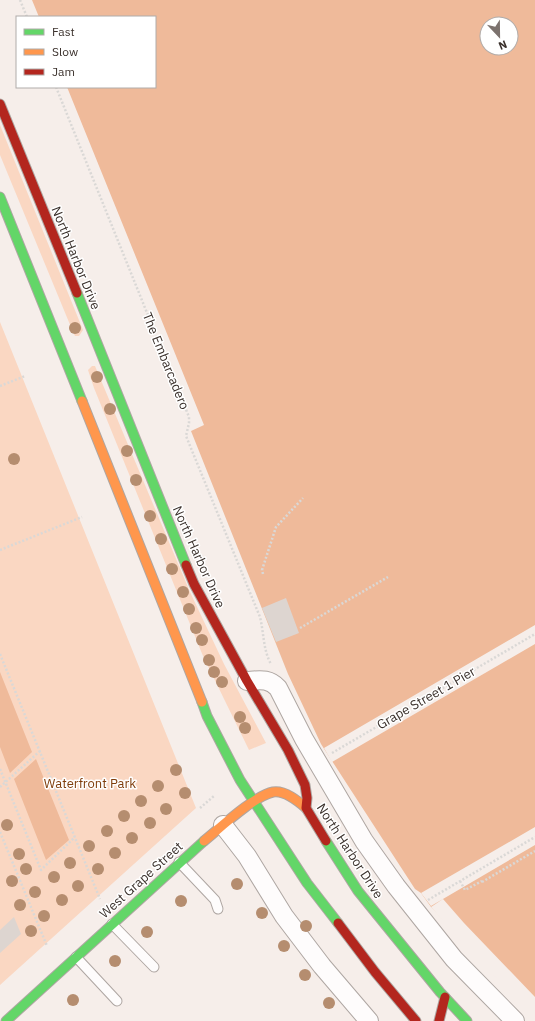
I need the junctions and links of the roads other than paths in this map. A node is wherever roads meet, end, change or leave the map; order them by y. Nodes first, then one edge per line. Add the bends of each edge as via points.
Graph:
1 (0, 104) edge
2 (0, 197) edge
3 (247, 681) junction
4 (254, 801) junction
5 (306, 808) junction
6 (224, 824) junction
7 (179, 862) junction
8 (218, 910) dead end
9 (112, 924) junction
10 (76, 957) junction
11 (154, 967) dead end
12 (445, 997) junction
13 (117, 1000) dead end
14 (6, 1021) edge
15 (369, 1021) edge
16 (416, 1021) edge
17 (439, 1021) edge
18 (467, 1021) edge
19 (514, 1021) edge

1 - 3 main road, North Harbor Drive via 194,584
2 - 4 main road via 207,716 240,780
3 - 5 main road, North Harbor Drive via 288,750 305,785
3 - 19 street via 266,680 278,688 304,739 364,841 454,959
4 - 5 main road, West Grape Street via 274,792 292,796
4 - 6 main road, West Grape Street
4 - 16 main road via 307,883
5 - 12 main road, North Harbor Drive via 358,891
6 - 7 main road, West Grape Street
6 - 15 street via 284,916
7 - 8 lane via 215,900
7 - 9 main road, West Grape Street
9 - 10 main road, West Grape Street
9 - 11 lane
10 - 13 lane
10 - 14 main road, West Grape Street
12 - 17 main road
12 - 18 main road, North Harbor Drive

